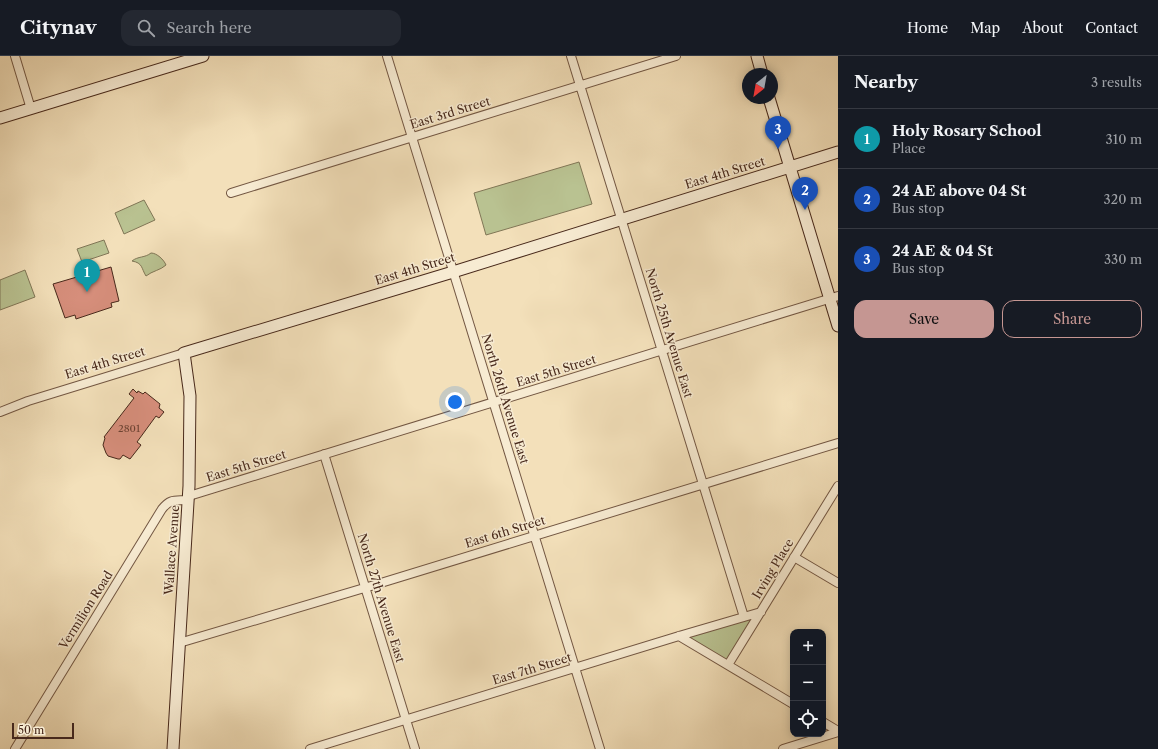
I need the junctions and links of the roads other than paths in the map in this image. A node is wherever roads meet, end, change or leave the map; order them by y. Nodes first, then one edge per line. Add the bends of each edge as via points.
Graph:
1 (16, 56) edge
2 (203, 56) edge
3 (387, 56) edge
4 (571, 56) edge
5 (676, 56) edge
6 (757, 56) edge
7 (760, 68) edge
8 (580, 86) junction
9 (771, 104) edge
10 (31, 108) junction
11 (0, 118) edge
12 (412, 138) junction
13 (838, 152) edge
14 (790, 167) junction
15 (230, 193) dead end
16 (621, 219) junction
17 (453, 272) junction
18 (834, 298) edge
19 (838, 326) edge
20 (662, 351) junction
21 (184, 353) junction
22 (493, 402) junction
23 (0, 412) edge
24 (838, 443) edge
25 (324, 454) junction
26 (703, 484) junction
27 (838, 486) edge
28 (188, 498) junction
29 (534, 535) junction
30 (794, 557) junction
31 (838, 583) edge
32 (365, 588) junction
33 (761, 612) junction
34 (744, 617) junction
35 (679, 636) junction
36 (179, 643) junction
37 (728, 665) junction
38 (575, 668) junction
39 (790, 702) edge
40 (406, 720) junction
41 (826, 724) edge
42 (838, 731) edge
43 (15, 749) edge
44 (173, 749) edge
45 (310, 749) edge
46 (415, 749) edge
47 (600, 749) edge
48 (783, 749) edge

1 - 10 street
2 - 10 main road
3 - 12 street, North 26th Avenue East
4 - 8 street, North 25th Avenue East
5 - 8 street, East 3rd Street
6 - 7 main road
8 - 12 street, East 3rd Street
8 - 16 street, North 25th Avenue East
9 - 14 main road
10 - 11 main road
12 - 15 street, East 3rd Street
12 - 17 street, North 26th Avenue East
13 - 14 main road, East 4th Street
14 - 16 main road, East 4th Street
14 - 18 main road
16 - 17 main road, East 4th Street
16 - 20 street, North 25th Avenue East
17 - 21 main road, East 4th Street
17 - 22 street, North 26th Avenue East
18 - 19 main road
18 - 20 street, East 5th Street
20 - 22 street, East 5th Street
20 - 26 street, North 25th Avenue East
21 - 23 street, East 4th Street
21 - 28 main road, Wallace Avenue via 190,396
22 - 25 street, East 5th Street
22 - 29 street, North 26th Avenue East
24 - 26 street, East 6th Street
25 - 28 street, East 5th Street
25 - 32 street, North 27th Avenue East
26 - 29 street, East 6th Street
26 - 34 street, North 25th Avenue East
27 - 30 street, Irving Place
28 - 36 main road, Wallace Avenue
28 - 43 street, Vermilion Road via 171,501 162,509
29 - 32 street, East 6th Street
29 - 38 street, North 26th Avenue East
30 - 31 street
30 - 33 street, Irving Place
32 - 36 street, East 6th Street
32 - 40 street, North 27th Avenue East
33 - 34 street, East 7th Street
33 - 37 street, Irving Place
34 - 35 street, East 7th Street
35 - 37 street
35 - 38 street, East 7th Street
36 - 44 main road, Wallace Avenue
37 - 39 street
38 - 40 street, East 7th Street
38 - 47 street, North 26th Avenue East
40 - 45 street, East 7th Street
40 - 46 street, North 27th Avenue East
41 - 42 street
42 - 48 street

